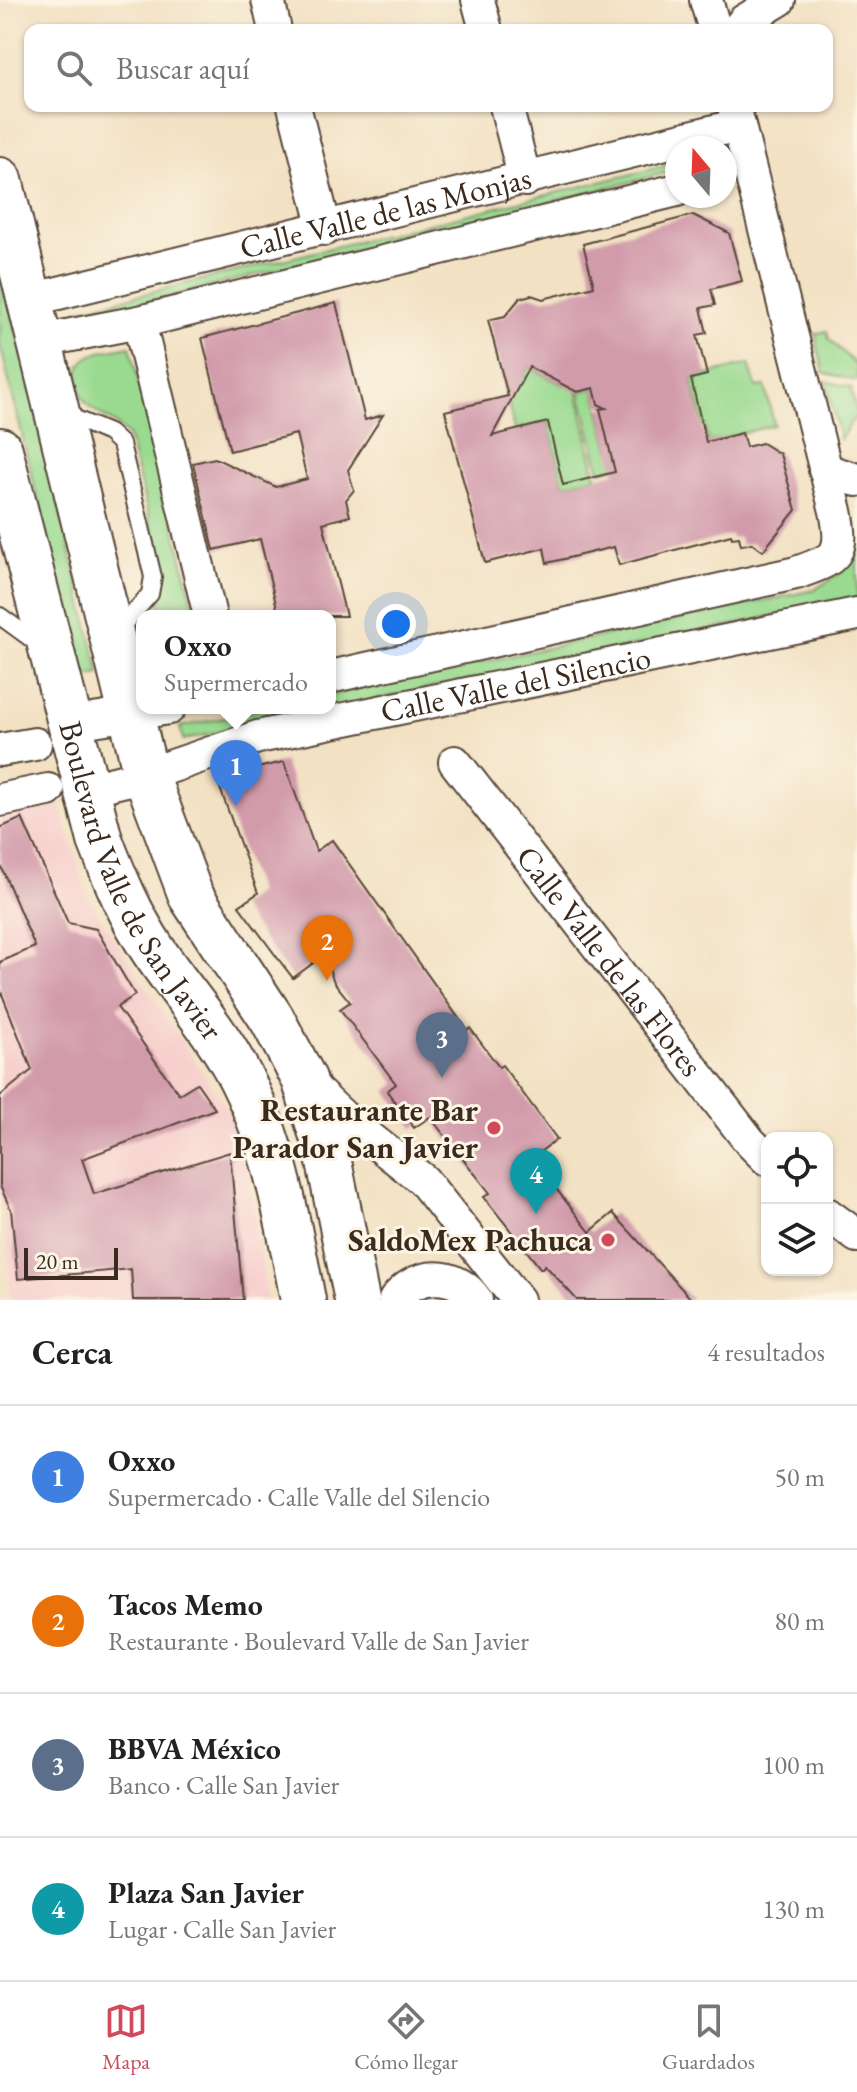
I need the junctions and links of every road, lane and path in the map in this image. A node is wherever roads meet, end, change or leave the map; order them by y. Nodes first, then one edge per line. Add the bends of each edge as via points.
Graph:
1 (268, 0) edge
2 (478, 0) edge
3 (706, 0) edge
4 (779, 0) edge
5 (274, 24) edge
6 (484, 24) edge
7 (713, 24) edge
8 (742, 24) edge
9 (296, 112) edge
10 (508, 112) edge
11 (736, 116) edge
12 (738, 175) edge
13 (0, 180) edge
14 (525, 180) junction
15 (665, 193) edge
16 (325, 229) junction
17 (35, 320) junction
18 (139, 322) junction
19 (0, 450) edge
20 (825, 470) junction
21 (857, 480) edge
22 (209, 610) edge
23 (857, 614) edge
24 (0, 616) edge
25 (50, 652) junction
26 (336, 676) edge
27 (136, 681) edge
28 (137, 714) edge
29 (150, 714) edge
30 (52, 734) junction
31 (0, 750) edge
32 (455, 762) dead end
33 (146, 775) junction
34 (66, 790) junction
35 (0, 800) edge
36 (304, 1079) junction
37 (761, 1153) edge
38 (441, 1207) junction
39 (833, 1218) edge
40 (857, 1236) edge
41 (437, 1276) junction
42 (303, 1300) edge
43 (357, 1300) edge
44 (395, 1300) edge
45 (476, 1300) edge
46 (518, 1300) edge

1 - 5 street
2 - 6 street
3 - 7 street
4 - 8 street
9 - 16 street
10 - 14 street
11 - 12 street
11 - 14 street, Calle Valle de las Monjas
12 - 20 street
13 - 17 main road, Boulevard Valle de San Javier
14 - 16 street, Calle Valle de las Monjas
15 - 18 street, Calle Valle de las Monjas
16 - 17 street, Calle Valle de las Monjas
17 - 18 street, Calle Valle de las Monjas
17 - 27 main road, Boulevard Valle de San Javier via 114,635
18 - 22 street
19 - 25 main road, Boulevard Valle de San Javier
20 - 21 street
20 - 26 street, Calle Valle del Silencio via 842,539 837,552 818,566
23 - 33 street, Calle Valle del Silencio via 258,737
24 - 25 lane
25 - 30 main road, Boulevard Valle de San Javier
28 - 30 street
29 - 33 main road, Boulevard Valle de San Javier
30 - 31 street
30 - 34 main road, Boulevard Valle de San Javier
32 - 37 street, Calle Valle de las Flores
33 - 34 street, Calle Valle del Silencio
33 - 36 main road, Boulevard Valle de San Javier via 191,896 272,1019
34 - 35 street, Calle Valle del Silencio
34 - 42 main road, Boulevard Valle de San Javier via 153,950 228,1055 250,1097 280,1184
36 - 38 street via 423,1180
36 - 43 main road, Boulevard Valle de San Javier via 327,1152
38 - 41 street via 449,1245
38 - 46 street
39 - 40 street
41 - 44 street via 416,1282
41 - 45 street

